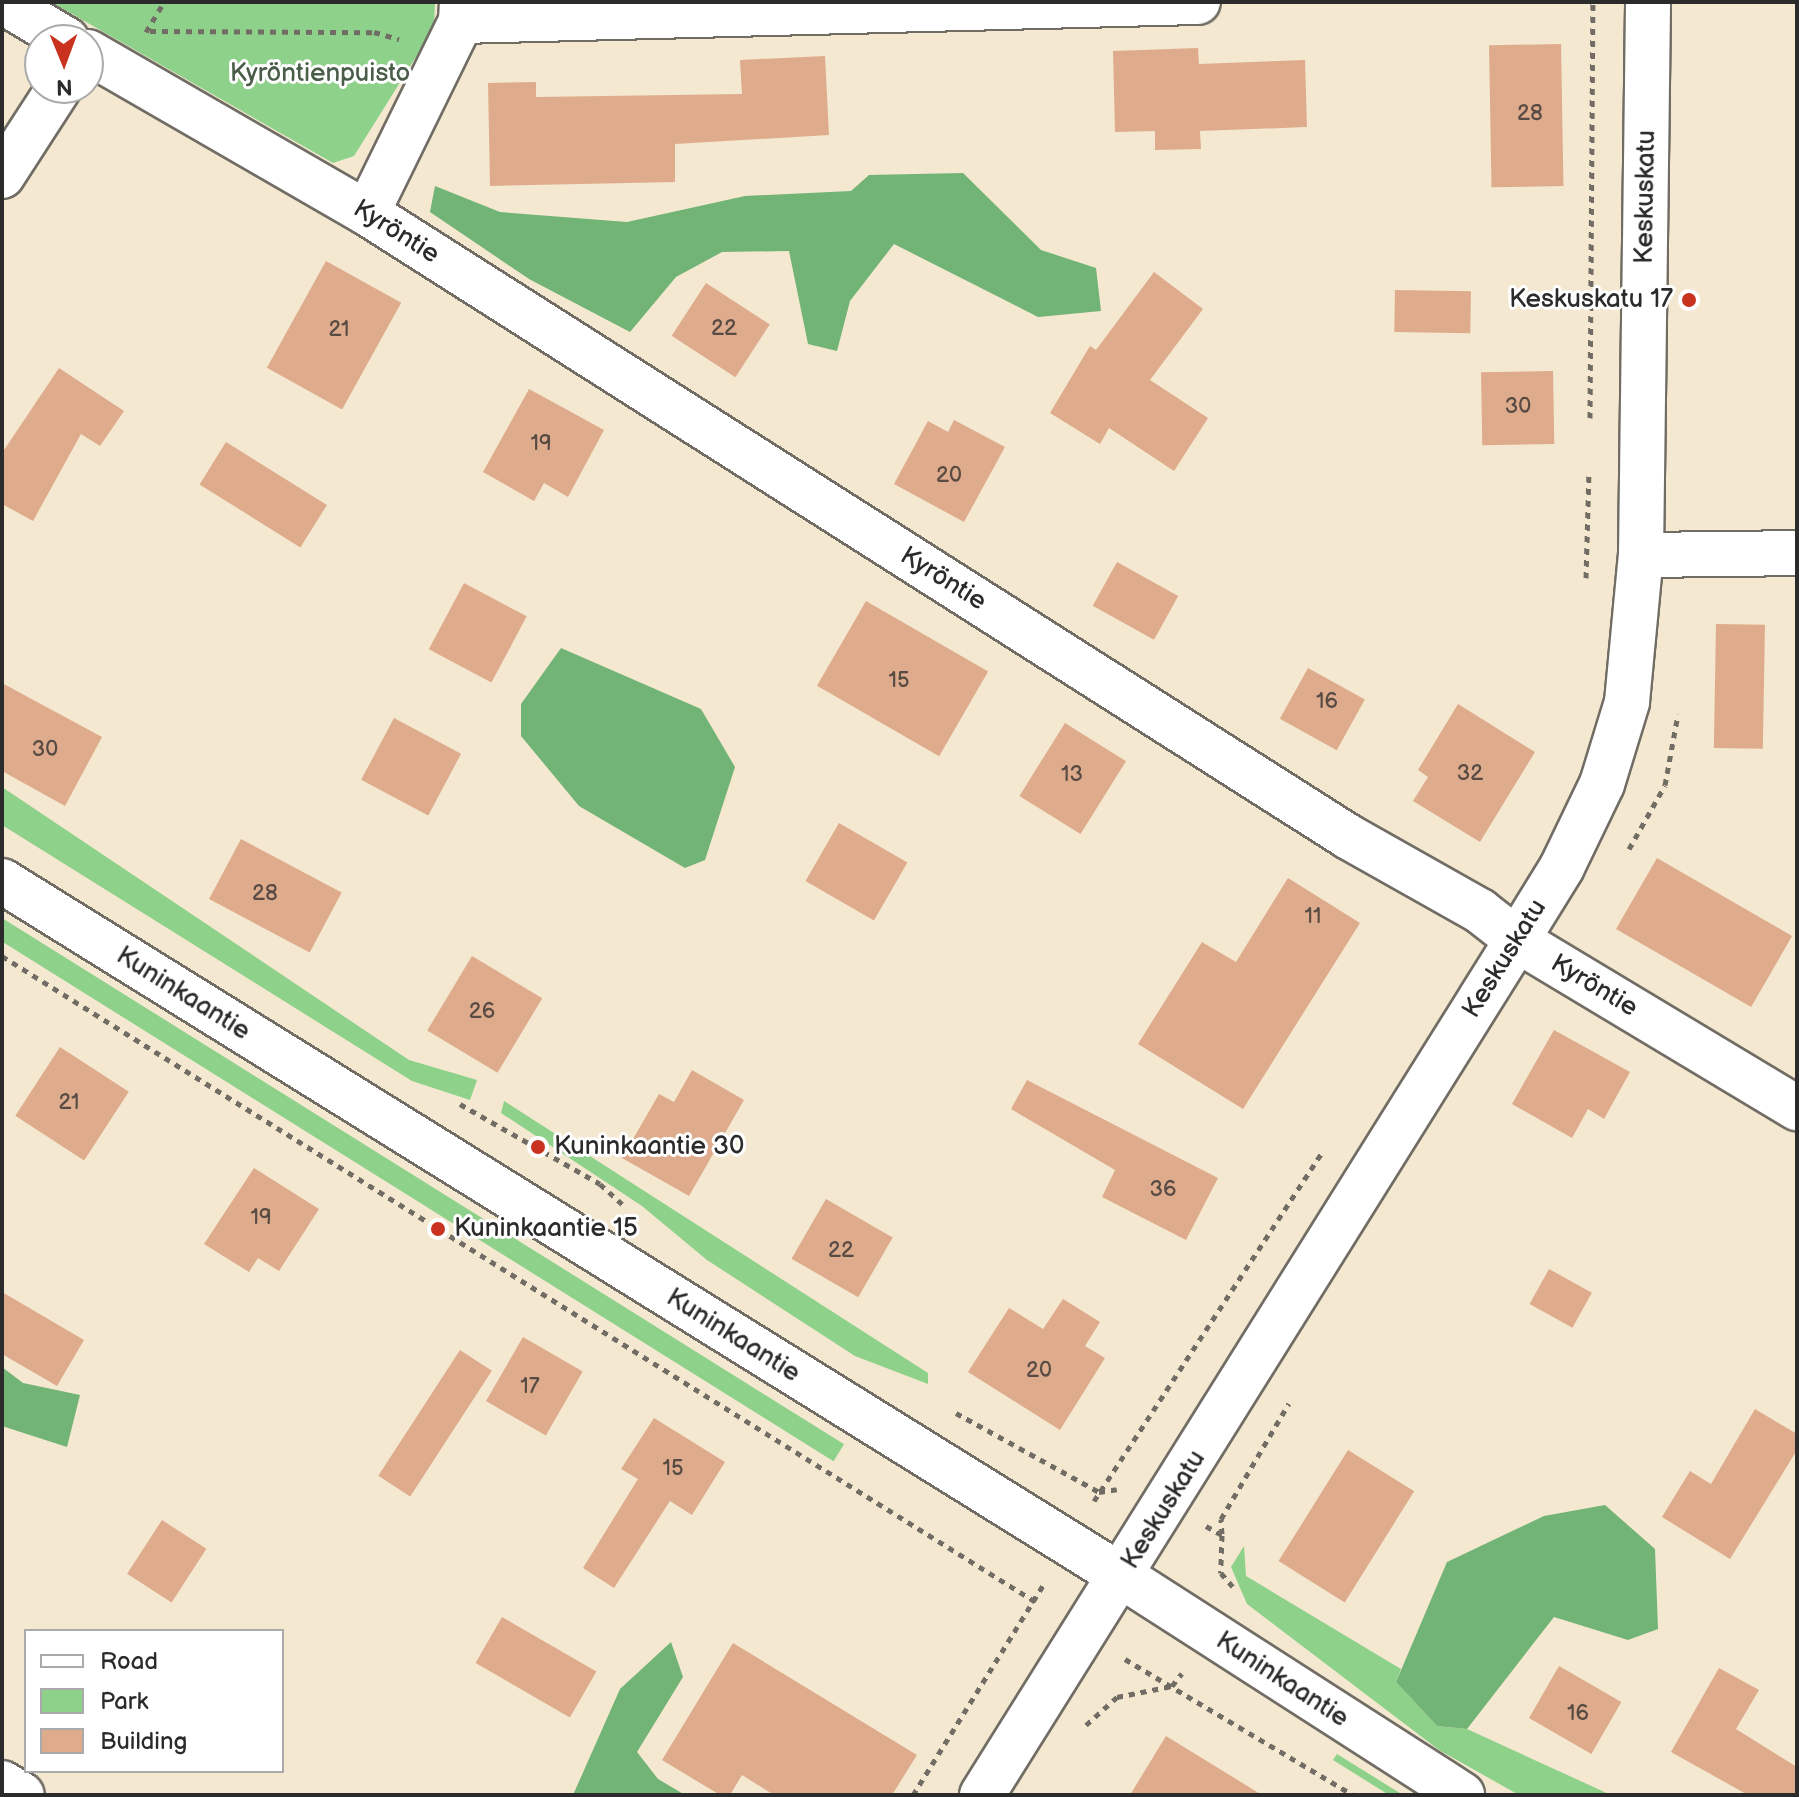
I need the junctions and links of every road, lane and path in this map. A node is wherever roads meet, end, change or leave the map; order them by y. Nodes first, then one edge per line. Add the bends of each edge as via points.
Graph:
1 (3, 2) edge
2 (1198, 2) edge
3 (1593, 2) edge
4 (1648, 2) edge
5 (1000, 3) edge
6 (40, 24) edge
7 (456, 25) edge
8 (146, 31) dead end
9 (104, 61) edge
10 (49, 104) edge
11 (2, 176) edge
12 (367, 213) junction
13 (1590, 426) dead end
14 (1590, 456) dead end
15 (1797, 553) edge
16 (1641, 555) junction
17 (1586, 587) dead end
18 (2, 881) edge
19 (1517, 940) junction
20 (2, 956) edge
21 (1797, 1108) edge
22 (1325, 1148) dead end
23 (1066, 1543) junction
24 (1123, 1577) junction
25 (1034, 1601) junction
26 (1081, 1633) junction
27 (1172, 1686) junction
28 (1080, 1735) dead end
29 (2, 1783) edge
30 (22, 1795) edge
31 (913, 1795) edge
32 (982, 1795) edge
33 (1353, 1795) edge
34 (1462, 1795) edge

1 - 6 street
2 - 5 street
3 - 13 path
4 - 16 street, Keskuskatu
5 - 7 street
7 - 8 path via 374,32
7 - 12 street
9 - 12 street, Kyröntie
10 - 11 street
12 - 19 street, Kyröntie via 1347,836 1480,911
14 - 17 path
15 - 16 street
16 - 19 street, Keskuskatu via 1627,702 1602,784 1562,867
18 - 23 street, Kuninkaantie
19 - 21 street, Kyröntie
19 - 24 street, Keskuskatu
20 - 25 path
22 - 23 path
23 - 24 street, Kuninkaantie
23 - 25 path
24 - 26 street, Keskuskatu
24 - 34 street, Kuninkaantie
25 - 26 path
25 - 31 path
26 - 27 path
26 - 32 street, Keskuskatu
27 - 28 path via 1117,1697
27 - 33 path
29 - 30 street

